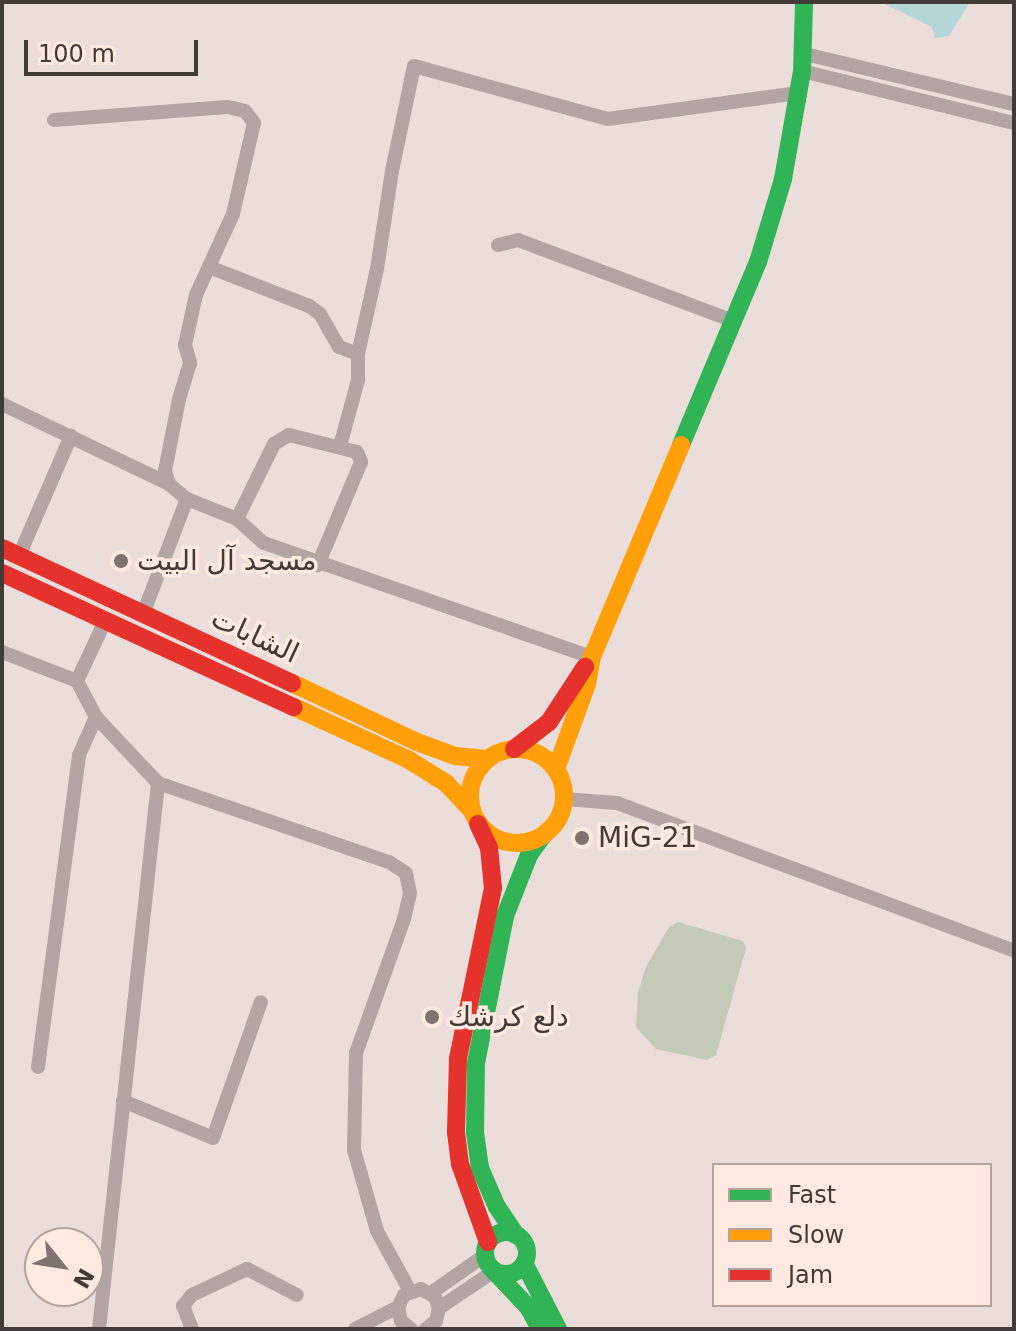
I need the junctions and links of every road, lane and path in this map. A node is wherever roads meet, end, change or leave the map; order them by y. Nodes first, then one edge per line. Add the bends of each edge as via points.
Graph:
1 (804, 2) edge
2 (802, 62) junction
3 (798, 93) junction
4 (1014, 104) edge
5 (54, 120) dead end
6 (1014, 123) edge
7 (498, 245) dead end
8 (209, 267) junction
9 (734, 321) junction
10 (358, 354) junction
11 (2, 404) edge
12 (71, 436) junction
13 (340, 446) junction
14 (169, 484) junction
15 (187, 499) junction
16 (237, 519) junction
17 (11, 552) edge
18 (318, 565) junction
19 (2, 573) edge
20 (143, 614) junction
21 (105, 621) junction
22 (2, 652) edge
23 (592, 657) junction
24 (77, 681) junction
25 (96, 717) junction
26 (514, 749) junction
27 (488, 759) junction
28 (556, 769) junction
29 (158, 783) junction
30 (564, 799) junction
31 (475, 817) junction
32 (543, 836) junction
33 (1014, 951) edge
34 (261, 1002) dead end
35 (38, 1067) dead end
36 (123, 1101) junction
37 (516, 1235) junction
38 (489, 1256) junction
39 (524, 1263) junction
40 (410, 1291) junction
41 (431, 1293) junction
42 (297, 1295) dead end
43 (398, 1307) junction
44 (439, 1308) junction
45 (402, 1328) edge
46 (99, 1329) edge
47 (192, 1329) edge
48 (355, 1329) edge
49 (426, 1329) edge
50 (540, 1329) edge
51 (558, 1329) edge

1 - 2 main road
2 - 3 main road
2 - 4 street
2 - 6 street
3 - 9 main road via 783,179
3 - 10 street via 608,119 414,66
5 - 8 street via 199,107 245,111 254,123 253,138 233,214
7 - 9 street via 518,240
8 - 10 street via 309,306 320,314 339,347
8 - 14 street via 187,334 190,363 165,471
9 - 23 main road
10 - 13 street via 358,380
11 - 12 street
12 - 14 street
12 - 17 street
13 - 16 street via 289,435 274,444
13 - 18 street via 357,452 361,462
14 - 15 street
15 - 16 street
15 - 20 street
16 - 18 street via 264,543
17 - 20 main road, الشابات
18 - 23 street
19 - 21 main road, الشابات
20 - 27 main road, الشابات via 417,742 455,756
21 - 24 street
21 - 31 main road, الشابات via 409,760 446,783
22 - 24 street
23 - 26 main road via 549,722
23 - 28 main road
24 - 25 street
25 - 29 street
25 - 35 street via 79,755
26 - 27 main road
26 - 28 main road via 544,757
27 - 31 main road via 472,782
28 - 30 main road
29 - 36 street
29 - 40 street via 389,862 406,873 410,893 404,919 356,1053 354,1150 377,1231
30 - 32 main road via 561,813
30 - 33 street via 617,803
31 - 32 main road via 488,834 516,844
31 - 38 main road via 489,848 493,888 458,1059 456,1132 460,1164
32 - 37 main road via 509,903 476,1063 480,1168
34 - 36 street via 213,1138
36 - 46 street
37 - 38 main road via 497,1234
37 - 39 main road via 527,1251
38 - 39 main road via 514,1272
38 - 41 street
38 - 44 street
38 - 50 main road
39 - 51 main road
40 - 41 street
40 - 43 street
41 - 44 street
42 - 47 street via 247,1269 192,1295 183,1306
43 - 45 street
43 - 48 street
44 - 49 street via 436,1321

